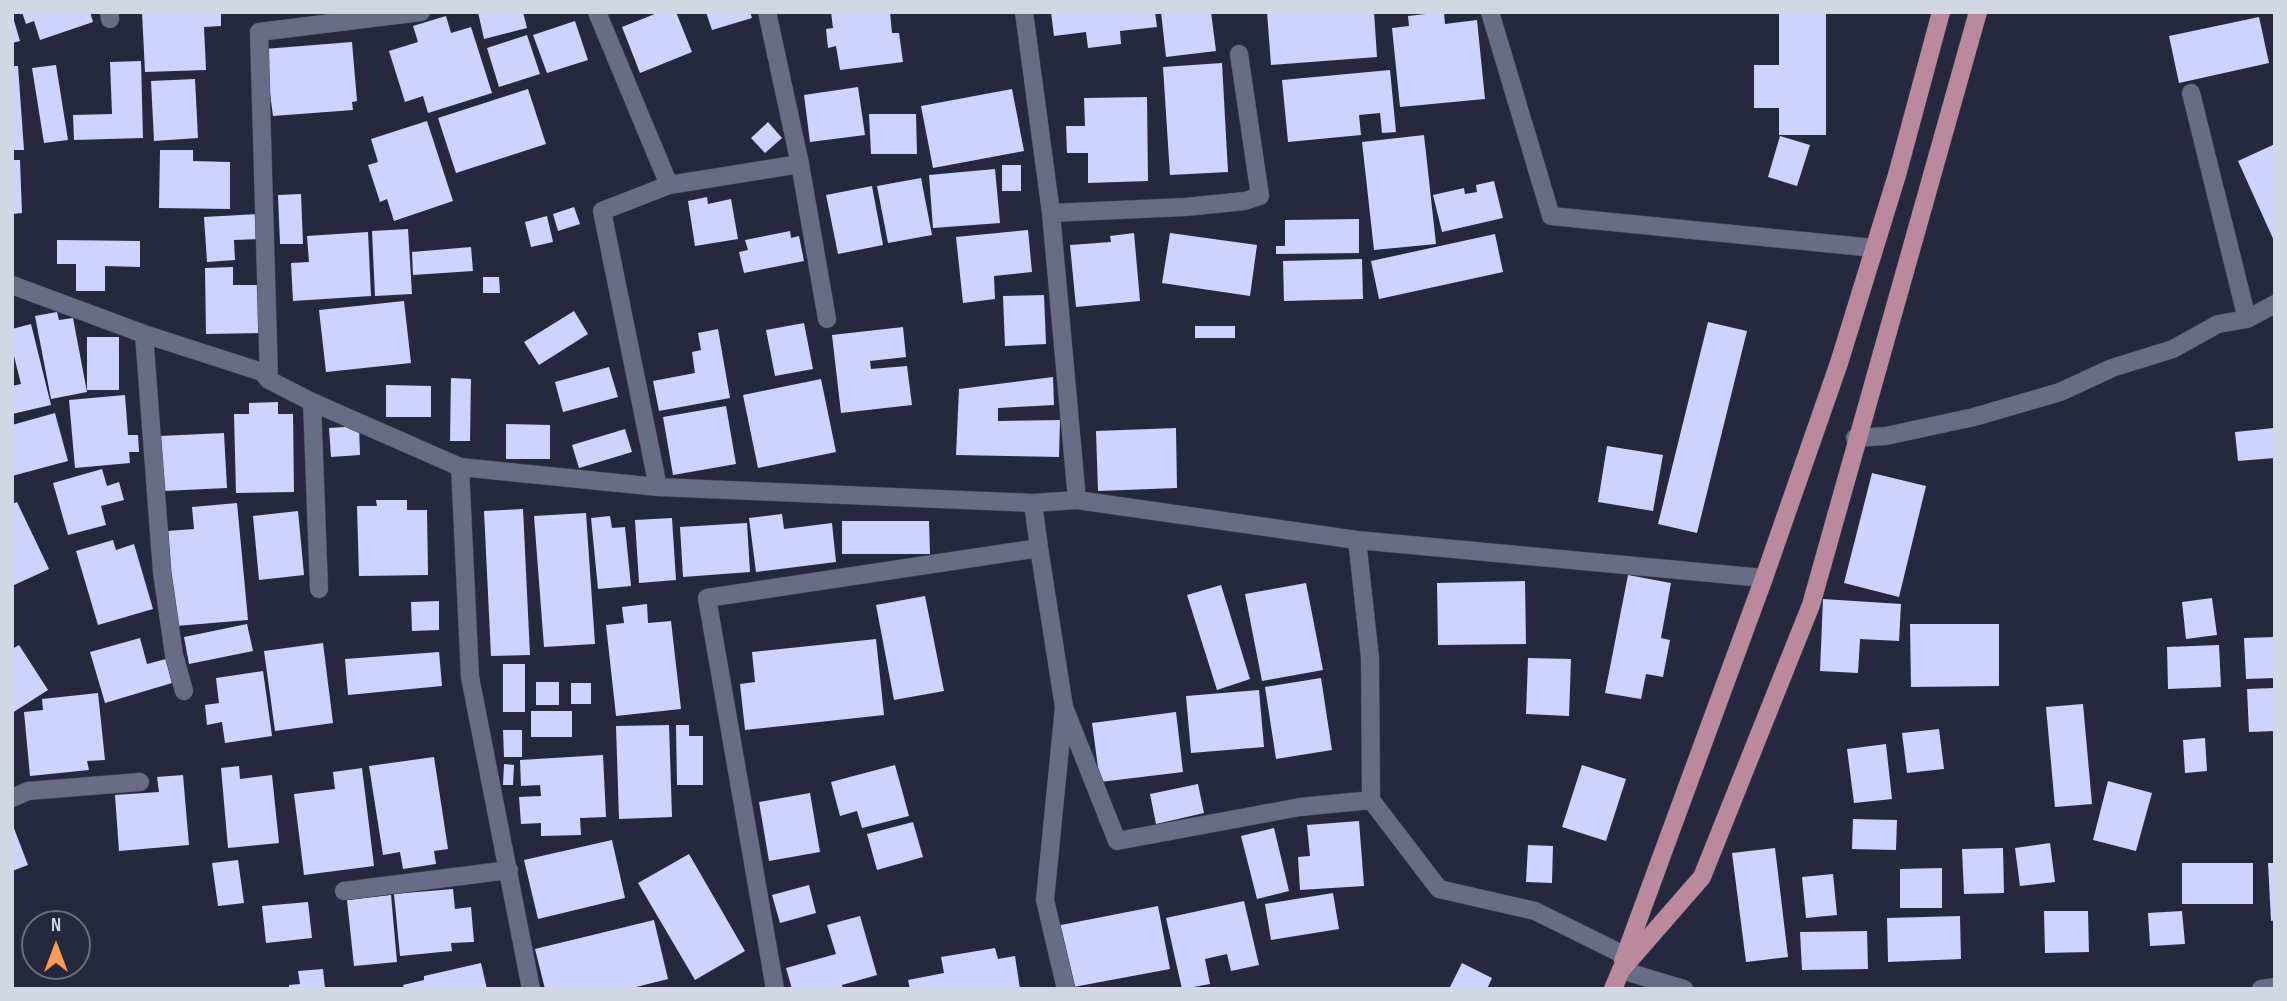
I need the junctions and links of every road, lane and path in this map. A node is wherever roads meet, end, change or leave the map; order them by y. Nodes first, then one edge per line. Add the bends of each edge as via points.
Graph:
1 (421, 12) edge
2 (597, 12) edge
3 (767, 12) edge
4 (1024, 12) edge
5 (1490, 12) edge
6 (1941, 12) edge
7 (1978, 12) edge
8 (1239, 54) dead end
9 (2191, 93) dead end
10 (800, 164) junction
11 (669, 184) junction
12 (1051, 214) junction
13 (1874, 248) junction
14 (12, 285) edge
15 (2275, 304) edge
16 (827, 319) dead end
17 (2247, 319) junction
18 (144, 334) junction
19 (270, 380) junction
20 (312, 402) junction
21 (1855, 438) junction
22 (460, 467) junction
23 (658, 487) junction
24 (1077, 500) junction
25 (1033, 503) junction
26 (1357, 540) junction
27 (1039, 548) junction
28 (1764, 578) junction
29 (319, 589) dead end
30 (184, 691) dead end
31 (1064, 707) junction
32 (140, 782) dead end
33 (12, 798) edge
34 (1371, 800) junction
35 (509, 870) junction
36 (344, 891) dead end
37 (1623, 963) junction
38 (2275, 987) edge
39 (531, 989) edge
40 (775, 989) edge
41 (1066, 989) edge
42 (1608, 989) edge
43 (1613, 989) edge
44 (1684, 989) edge
45 (2261, 989) edge

1 - 19 street via 259,32
2 - 11 street
3 - 10 street
4 - 12 street
5 - 13 street via 1551,216
6 - 13 main road
7 - 21 main road
8 - 12 street via 1261,196 1185,207
9 - 17 street
10 - 11 street
10 - 16 street
11 - 23 street via 602,211
12 - 24 street
13 - 28 main road
14 - 18 street
15 - 17 street
17 - 21 street via 2218,324 2173,349 2112,368 2060,392 1974,417
18 - 19 street via 262,372
18 - 30 street via 162,572
19 - 20 street
20 - 22 street
20 - 29 street
21 - 37 main road via 1811,605 1702,877
22 - 23 street
22 - 35 street via 470,677
23 - 25 street
24 - 25 street
24 - 26 street
25 - 27 street
26 - 28 street
26 - 34 street via 1370,658
27 - 31 street
27 - 40 street via 707,598
28 - 37 main road
31 - 34 street via 1117,841 1300,807
31 - 41 street via 1045,900
32 - 33 street via 28,791
34 - 37 street via 1439,889 1535,911
35 - 36 street
35 - 39 street
37 - 42 main road
37 - 43 main road
37 - 44 street
38 - 45 street

